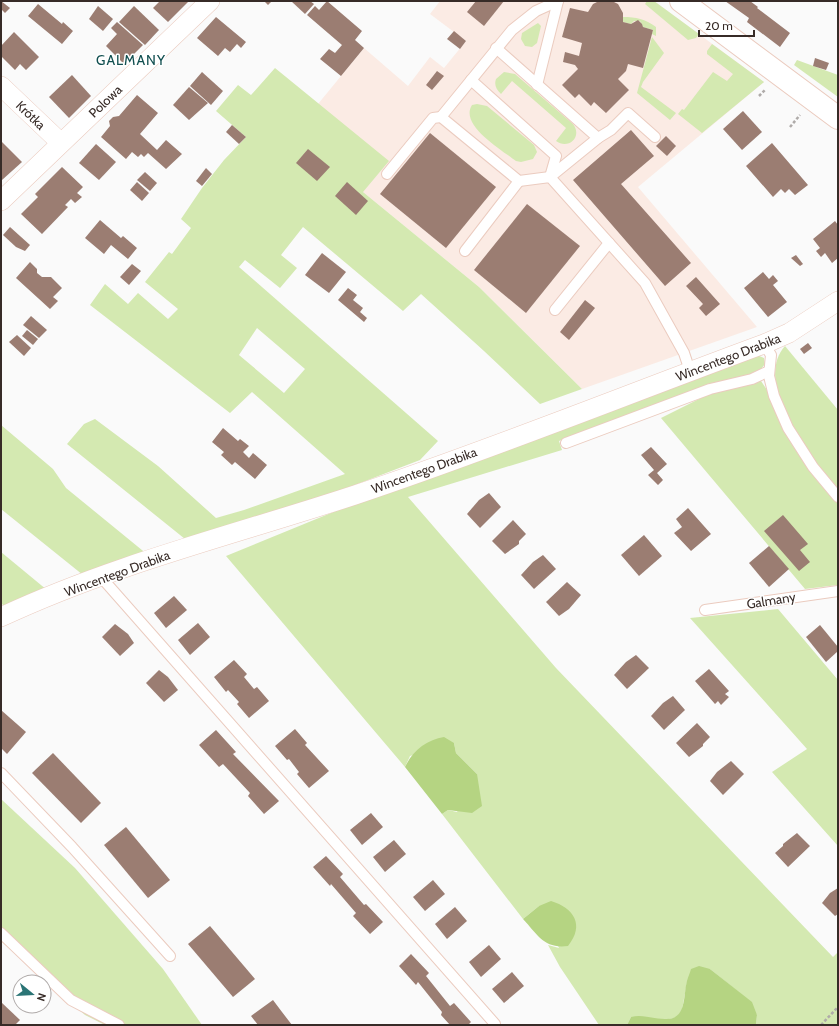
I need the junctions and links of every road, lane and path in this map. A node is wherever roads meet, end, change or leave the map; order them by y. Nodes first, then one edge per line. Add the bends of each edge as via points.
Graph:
1 (210, 1) edge
2 (558, 1) edge
3 (681, 1) edge
4 (496, 48) junction
5 (471, 80) junction
6 (537, 85) junction
7 (1, 86) edge
8 (804, 108) dead end
9 (441, 117) junction
10 (838, 118) edge
11 (790, 127) dead end
12 (655, 137) dead end
13 (598, 138) junction
14 (61, 143) junction
15 (387, 174) dead end
16 (550, 177) junction
17 (519, 181) junction
18 (1, 201) edge
19 (609, 243) junction
20 (465, 251) dead end
21 (838, 302) edge
22 (555, 310) dead end
23 (764, 344) junction
24 (690, 371) junction
25 (769, 371) junction
26 (566, 443) dead end
27 (838, 497) edge
28 (101, 577) junction
29 (838, 591) edge
30 (705, 610) dead end
31 (1, 617) edge
32 (1, 773) edge
33 (1, 933) edge
34 (170, 956) dead end
35 (838, 1007) edge
36 (495, 1024) edge
37 (119, 1025) edge
38 (821, 1025) edge

1 - 14 street, Polowa
2 - 4 lane via 536,11 512,30
2 - 6 lane
3 - 10 street
4 - 5 lane
4 - 6 lane
5 - 9 lane
5 - 16 lane via 556,156
6 - 13 lane
7 - 14 street, Krótka
8 - 11 path
9 - 15 lane via 433,118
9 - 17 lane
12 - 13 lane via 628,113 611,130
13 - 16 lane
14 - 18 street, Polowa
16 - 17 lane
16 - 19 lane
17 - 20 lane
19 - 22 lane
19 - 24 lane via 645,283 684,353
21 - 23 street, Wincentego Drabika via 789,333
23 - 24 street, Wincentego Drabika
23 - 25 lane via 771,355
24 - 28 street, Wincentego Drabika via 436,467
25 - 26 lane
25 - 27 lane via 774,396 788,428 813,467
28 - 31 street, Wincentego Drabika
28 - 36 lane
29 - 30 lane, Galmany
32 - 34 lane
33 - 37 lane via 71,1000
35 - 38 path

